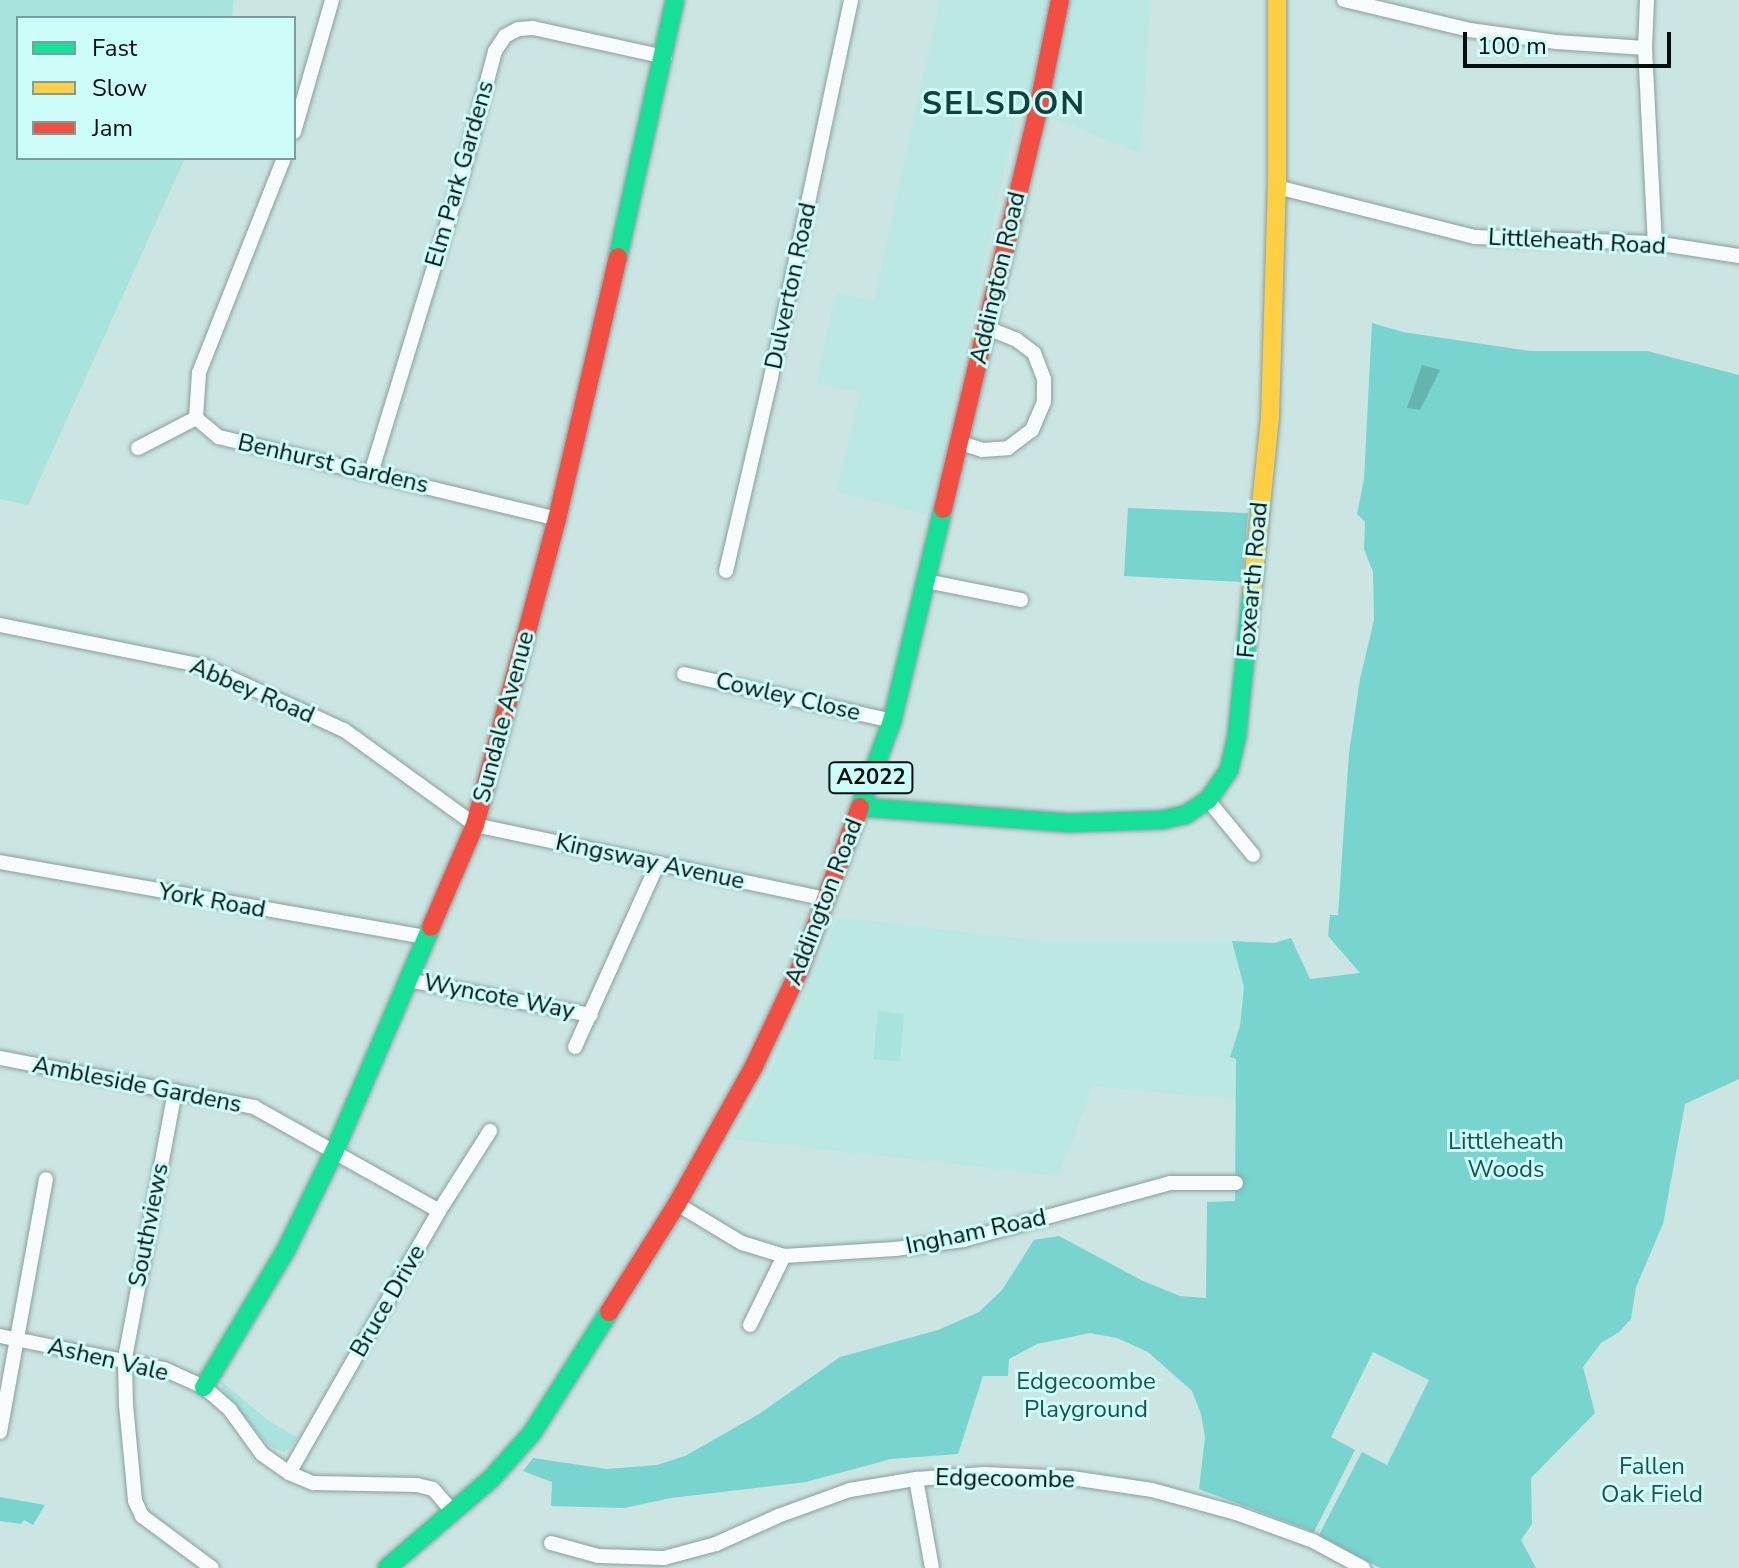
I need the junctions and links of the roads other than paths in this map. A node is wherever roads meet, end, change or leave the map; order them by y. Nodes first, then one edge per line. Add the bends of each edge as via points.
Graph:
1 (332, 0) edge
2 (675, 0) edge
3 (851, 0) edge
4 (1060, 0) edge
5 (1277, 0) edge
6 (1344, 0) edge
7 (1647, 0) edge
8 (1645, 48) junction
9 (665, 57) junction
10 (296, 125) edge
11 (283, 160) edge
12 (1277, 187) junction
13 (1655, 243) junction
14 (1739, 256) edge
15 (987, 328) junction
16 (196, 418) junction
17 (958, 442) junction
18 (138, 448) dead end
19 (371, 473) junction
20 (557, 519) junction
21 (726, 571) dead end
22 (926, 581) junction
23 (1021, 600) dead end
24 (0, 625) edge
25 (684, 674) dead end
26 (892, 721) junction
27 (1208, 800) junction
28 (861, 807) junction
29 (475, 825) junction
30 (1253, 855) dead end
31 (0, 862) edge
32 (657, 865) junction
33 (825, 899) junction
34 (425, 937) junction
35 (407, 980) junction
36 (591, 1015) junction
37 (575, 1047) dead end
38 (0, 1058) edge
39 (175, 1091) junction
40 (490, 1131) dead end
41 (335, 1150) junction
42 (46, 1179) dead end
43 (1236, 1183) dead end
44 (677, 1204) junction
45 (439, 1211) junction
46 (784, 1256) junction
47 (750, 1325) dead end
48 (0, 1336) edge
49 (18, 1340) junction
50 (125, 1359) junction
51 (204, 1387) junction
52 (0, 1432) edge
53 (289, 1473) junction
54 (916, 1479) junction
55 (452, 1511) junction
56 (551, 1543) dead end
57 (391, 1565) edge
58 (212, 1568) edge
59 (932, 1568) edge
60 (1363, 1568) edge

1 - 10 street
2 - 9 street, Sundale Avenue
3 - 21 street, Dulverton Road
4 - 15 street, Addington Road / A2022
5 - 12 street, Foxearth Road
6 - 8 street via 1470,30
7 - 8 street
8 - 13 street
9 - 19 street, Elm Park Gardens via 533,28 505,36 495,51
9 - 20 street, Sundale Avenue
11 - 16 street via 199,373
12 - 13 street, Littleheath Road via 1474,237
12 - 27 street, Foxearth Road via 1270,417 1239,718 1229,770
13 - 14 street, Littleheath Road
15 - 17 street, Addington Road / A2022
15 - 17 street via 1034,353 1044,379 1044,402 1032,430 1008,448 982,450
16 - 18 street
16 - 19 street, Benhurst Gardens via 219,437
17 - 22 street, Addington Road / A2022
19 - 20 street, Benhurst Gardens
20 - 29 street, Sundale Avenue
22 - 23 street
22 - 26 street, Addington Road / A2022
24 - 29 street, Abbey Road via 204,666 344,730
25 - 26 street, Cowley Close
26 - 28 street, Addington Road / A2022
27 - 28 street via 1185,815 1161,820 1068,823
27 - 30 street
28 - 33 street, Addington Road / A2022
29 - 32 street, Kingsway Avenue
29 - 34 street, Sundale Avenue
31 - 34 street, York Road
32 - 33 street, Kingsway Avenue
32 - 36 street
33 - 44 street, Addington Road / A2022 via 799,971 754,1066
34 - 35 street, Sundale Avenue
35 - 36 street, Wyncote Way
35 - 41 street, Sundale Avenue
36 - 37 street
38 - 39 street, Ambleside Gardens
39 - 41 street, Ambleside Gardens via 254,1107
39 - 50 street, Southviews
40 - 45 street, Bruce Drive
41 - 45 street, Ambleside Gardens
41 - 51 street, Sundale Avenue via 286,1250
42 - 49 street
43 - 46 street, Ingham Road via 1170,1183 963,1240
44 - 46 street, Ingham Road via 742,1243
44 - 55 street, Addington Road / A2022 via 532,1433
45 - 53 street, Bruce Drive
46 - 47 street
48 - 49 street, Ashen Vale
49 - 50 street, Ashen Vale
49 - 52 street
50 - 51 street, Ashen Vale
50 - 58 street, Southviews via 135,1501 150,1525
51 - 53 street, Ashen Vale via 230,1410 262,1454
53 - 55 street, Ashen Vale via 313,1483 417,1485 433,1489
54 - 56 street, Edgecoombe via 850,1490 716,1544 664,1558 598,1556
54 - 59 street
54 - 60 street, Edgecoombe via 984,1474 1072,1478 1152,1490 1313,1541
55 - 57 street, A2022

